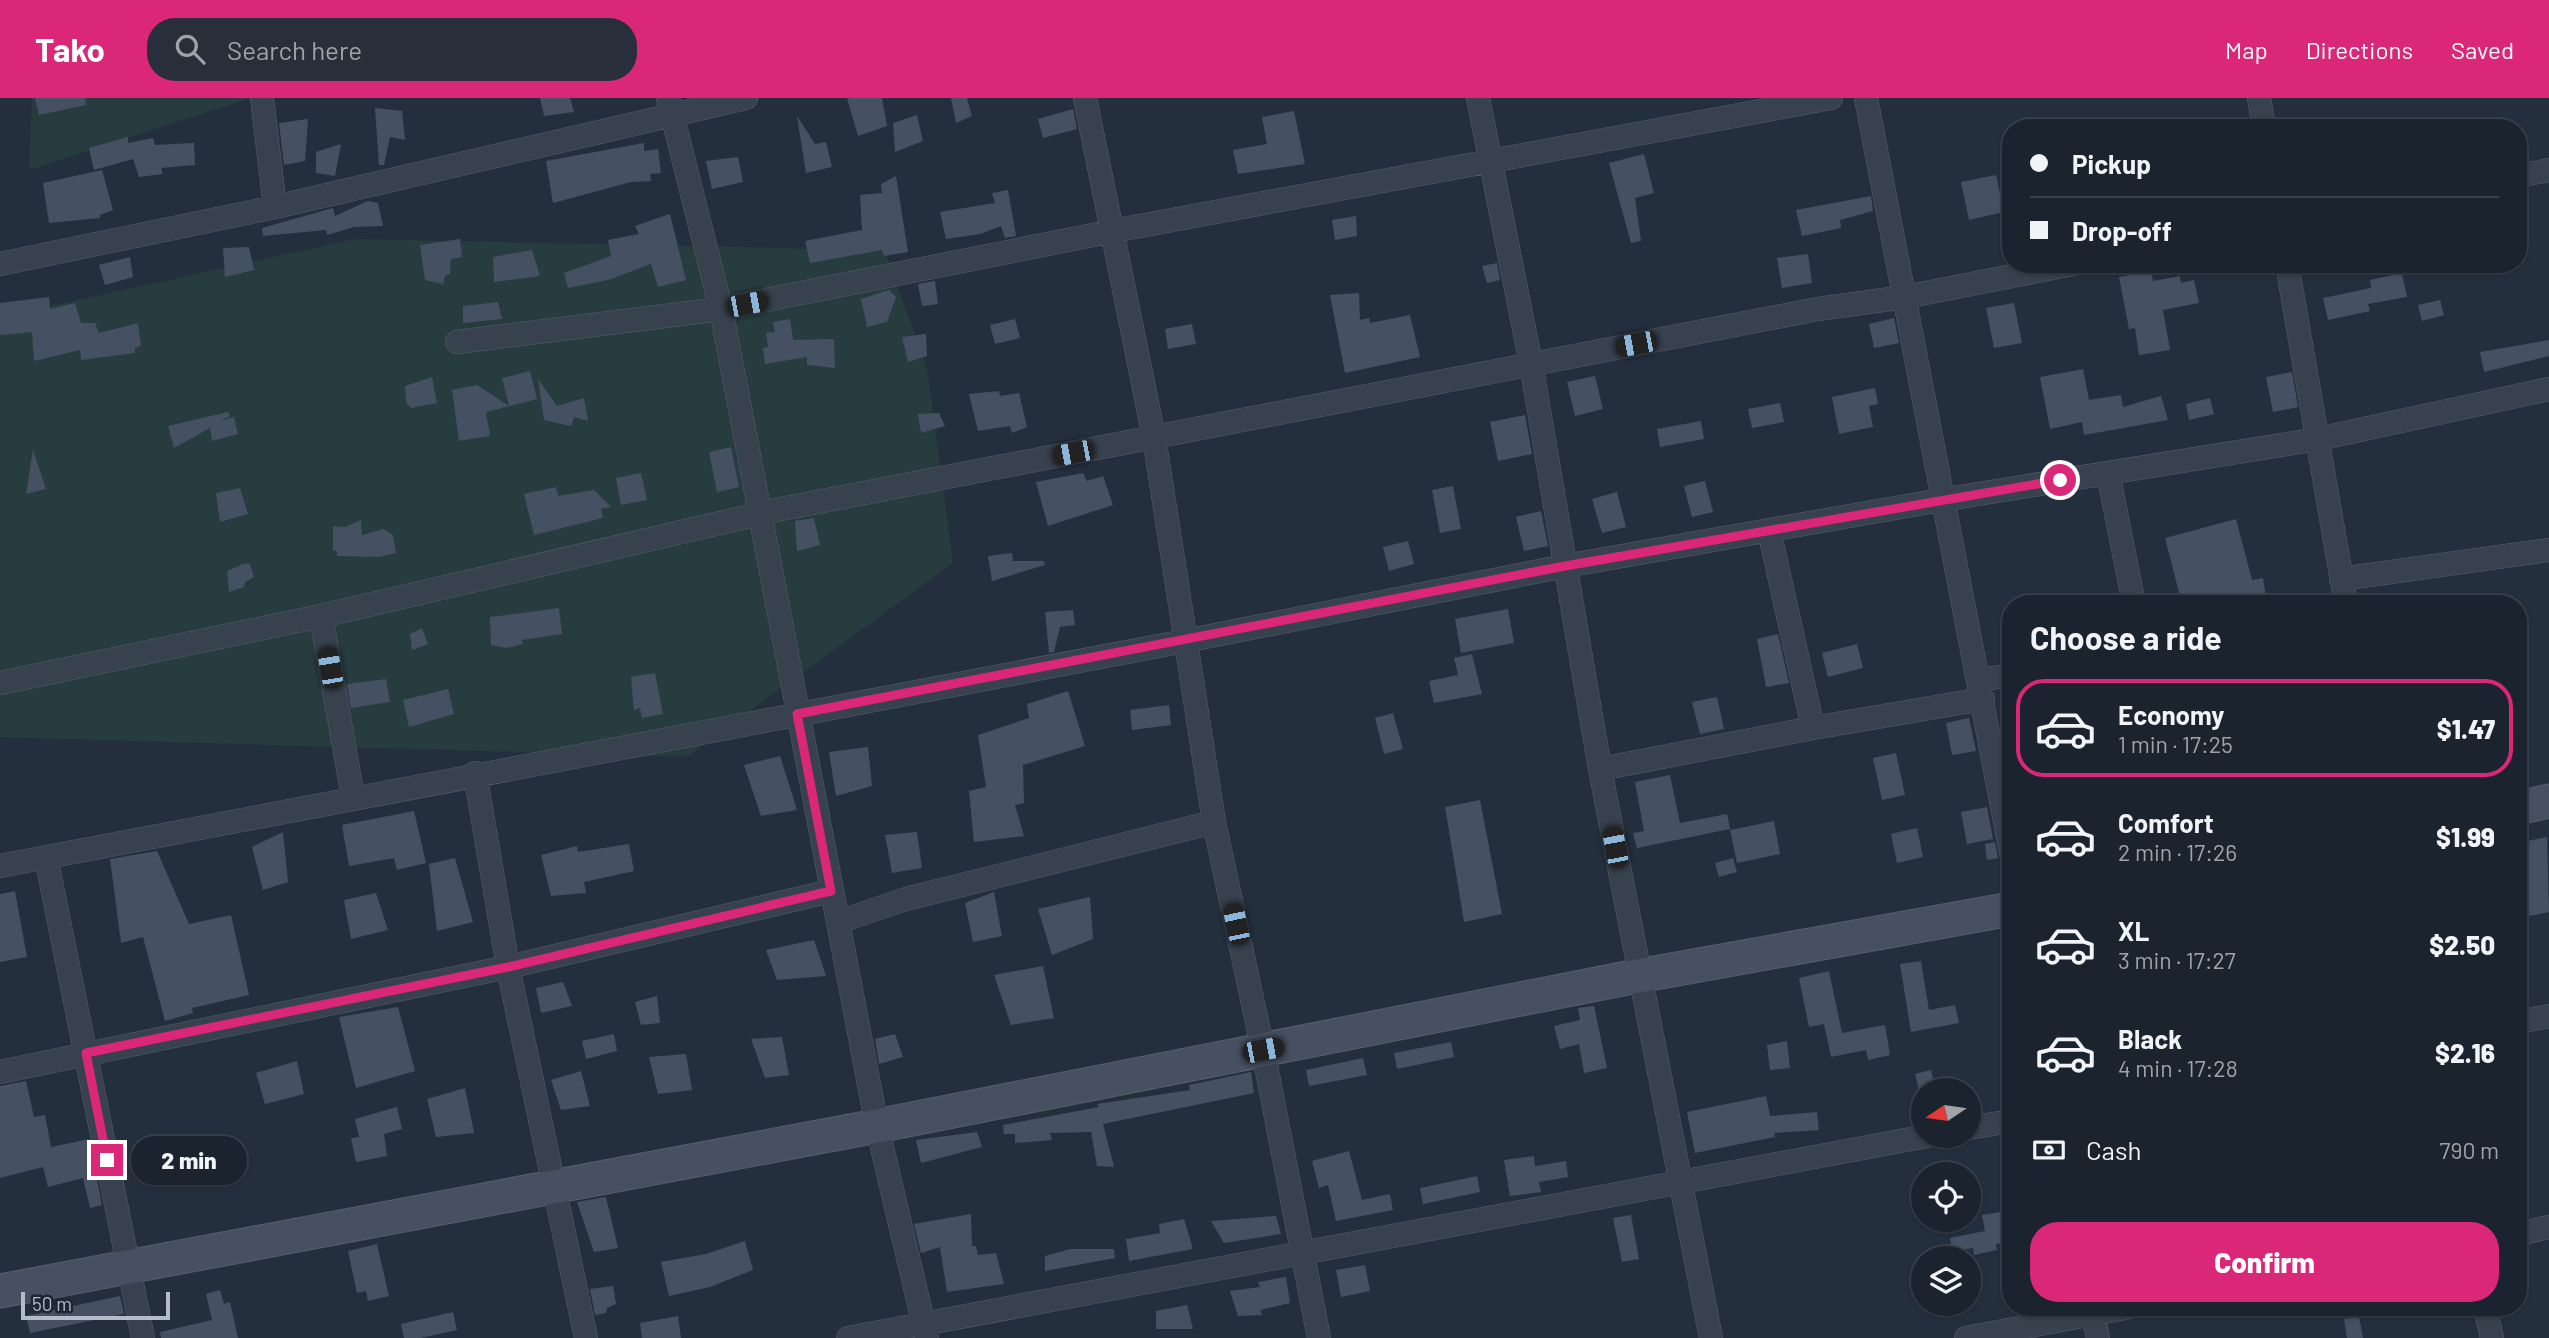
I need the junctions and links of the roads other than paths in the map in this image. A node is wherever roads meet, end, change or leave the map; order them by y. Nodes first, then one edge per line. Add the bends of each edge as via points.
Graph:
1 (262, 98) edge
2 (746, 98) edge
3 (1085, 98) edge
4 (1478, 98) edge
5 (1831, 98) edge
6 (1867, 98) edge
7 (2259, 98) edge
8 (670, 106) edge
9 (2262, 119) edge
10 (1491, 162) junction
11 (2549, 170) edge
12 (2527, 174) edge
13 (275, 207) junction
14 (1113, 232) junction
15 (0, 264) edge
16 (2027, 273) edge
17 (2289, 273) edge
18 (1905, 297) junction
19 (721, 309) junction
20 (457, 342) dead end
21 (1531, 364) junction
22 (2549, 389) edge
23 (1154, 437) junction
24 (2318, 439) junction
25 (2108, 473) junction
26 (1941, 500) junction
27 (761, 513) junction
28 (1769, 530) junction
29 (2549, 550) edge
30 (1565, 566) junction
31 (2341, 579) junction
32 (2132, 595) edge
33 (2344, 595) edge
34 (321, 616) junction
35 (1185, 642) junction
36 (2002, 680) edge
37 (0, 683) edge
38 (1981, 690) junction
39 (797, 714) junction
40 (1813, 728) junction
41 (1600, 769) junction
42 (475, 774) junction
43 (353, 797) junction
44 (2549, 801) edge
45 (2002, 804) edge
46 (2527, 805) edge
47 (1214, 822) junction
48 (46, 857) junction
49 (0, 866) edge
50 (831, 891) junction
51 (2002, 911) edge
52 (838, 922) junction
53 (508, 967) junction
54 (1640, 975) junction
55 (2549, 1016) edge
56 (2527, 1020) edge
57 (1263, 1050) junction
58 (86, 1053) junction
59 (0, 1072) edge
60 (2002, 1122) edge
61 (877, 1126) junction
62 (1981, 1126) edge
63 (1911, 1139) edge
64 (1679, 1181) junction
65 (553, 1187) junction
66 (2549, 1227) edge
67 (2527, 1232) edge
68 (1303, 1255) junction
69 (129, 1266) junction
70 (0, 1291) edge
71 (2069, 1316) edge
72 (2094, 1316) edge
73 (2487, 1316) edge
74 (925, 1331) edge
75 (143, 1338) edge
76 (586, 1338) edge
77 (848, 1338) edge
78 (1319, 1338) edge
79 (1711, 1338) edge
80 (1966, 1338) edge
81 (2098, 1338) edge
82 (2492, 1338) edge

1 - 13 street
2 - 8 street
3 - 14 street
4 - 10 street
5 - 10 street
6 - 18 street
7 - 9 street
8 - 13 street
8 - 19 street
10 - 14 street
10 - 21 street
11 - 12 street
13 - 15 street
14 - 19 street
14 - 23 street
16 - 18 street
17 - 24 street
18 - 21 street via 1818,309
18 - 26 street
19 - 20 street
19 - 27 street
21 - 23 street
21 - 30 street
22 - 24 street
23 - 27 street
23 - 35 street
24 - 25 street
24 - 31 street
25 - 26 street
25 - 32 street
26 - 28 street
26 - 38 street
27 - 34 street
27 - 39 street
28 - 30 street
28 - 40 street
29 - 31 street
30 - 35 street
30 - 41 street
31 - 33 street
34 - 37 street
34 - 43 street
35 - 39 street
35 - 47 street
36 - 38 street
38 - 40 street
38 - 45 street
39 - 42 street
39 - 50 street
40 - 41 street
41 - 54 street
42 - 43 street
42 - 53 street
43 - 48 street
44 - 46 street
47 - 52 street via 906,900
47 - 57 street
48 - 49 street
48 - 58 street
50 - 52 street
50 - 53 street
51 - 54 street
52 - 61 street
53 - 58 street
53 - 65 street
54 - 57 street
54 - 64 street
55 - 56 street
57 - 61 street
57 - 68 street
58 - 59 street
58 - 69 street
60 - 62 street
61 - 65 street
61 - 74 street
63 - 64 street
64 - 68 street
64 - 79 street
65 - 69 street
65 - 76 street
66 - 67 street
68 - 74 street
68 - 78 street
69 - 70 street
69 - 75 street
71 - 80 street
72 - 81 street
73 - 82 street
74 - 77 street

